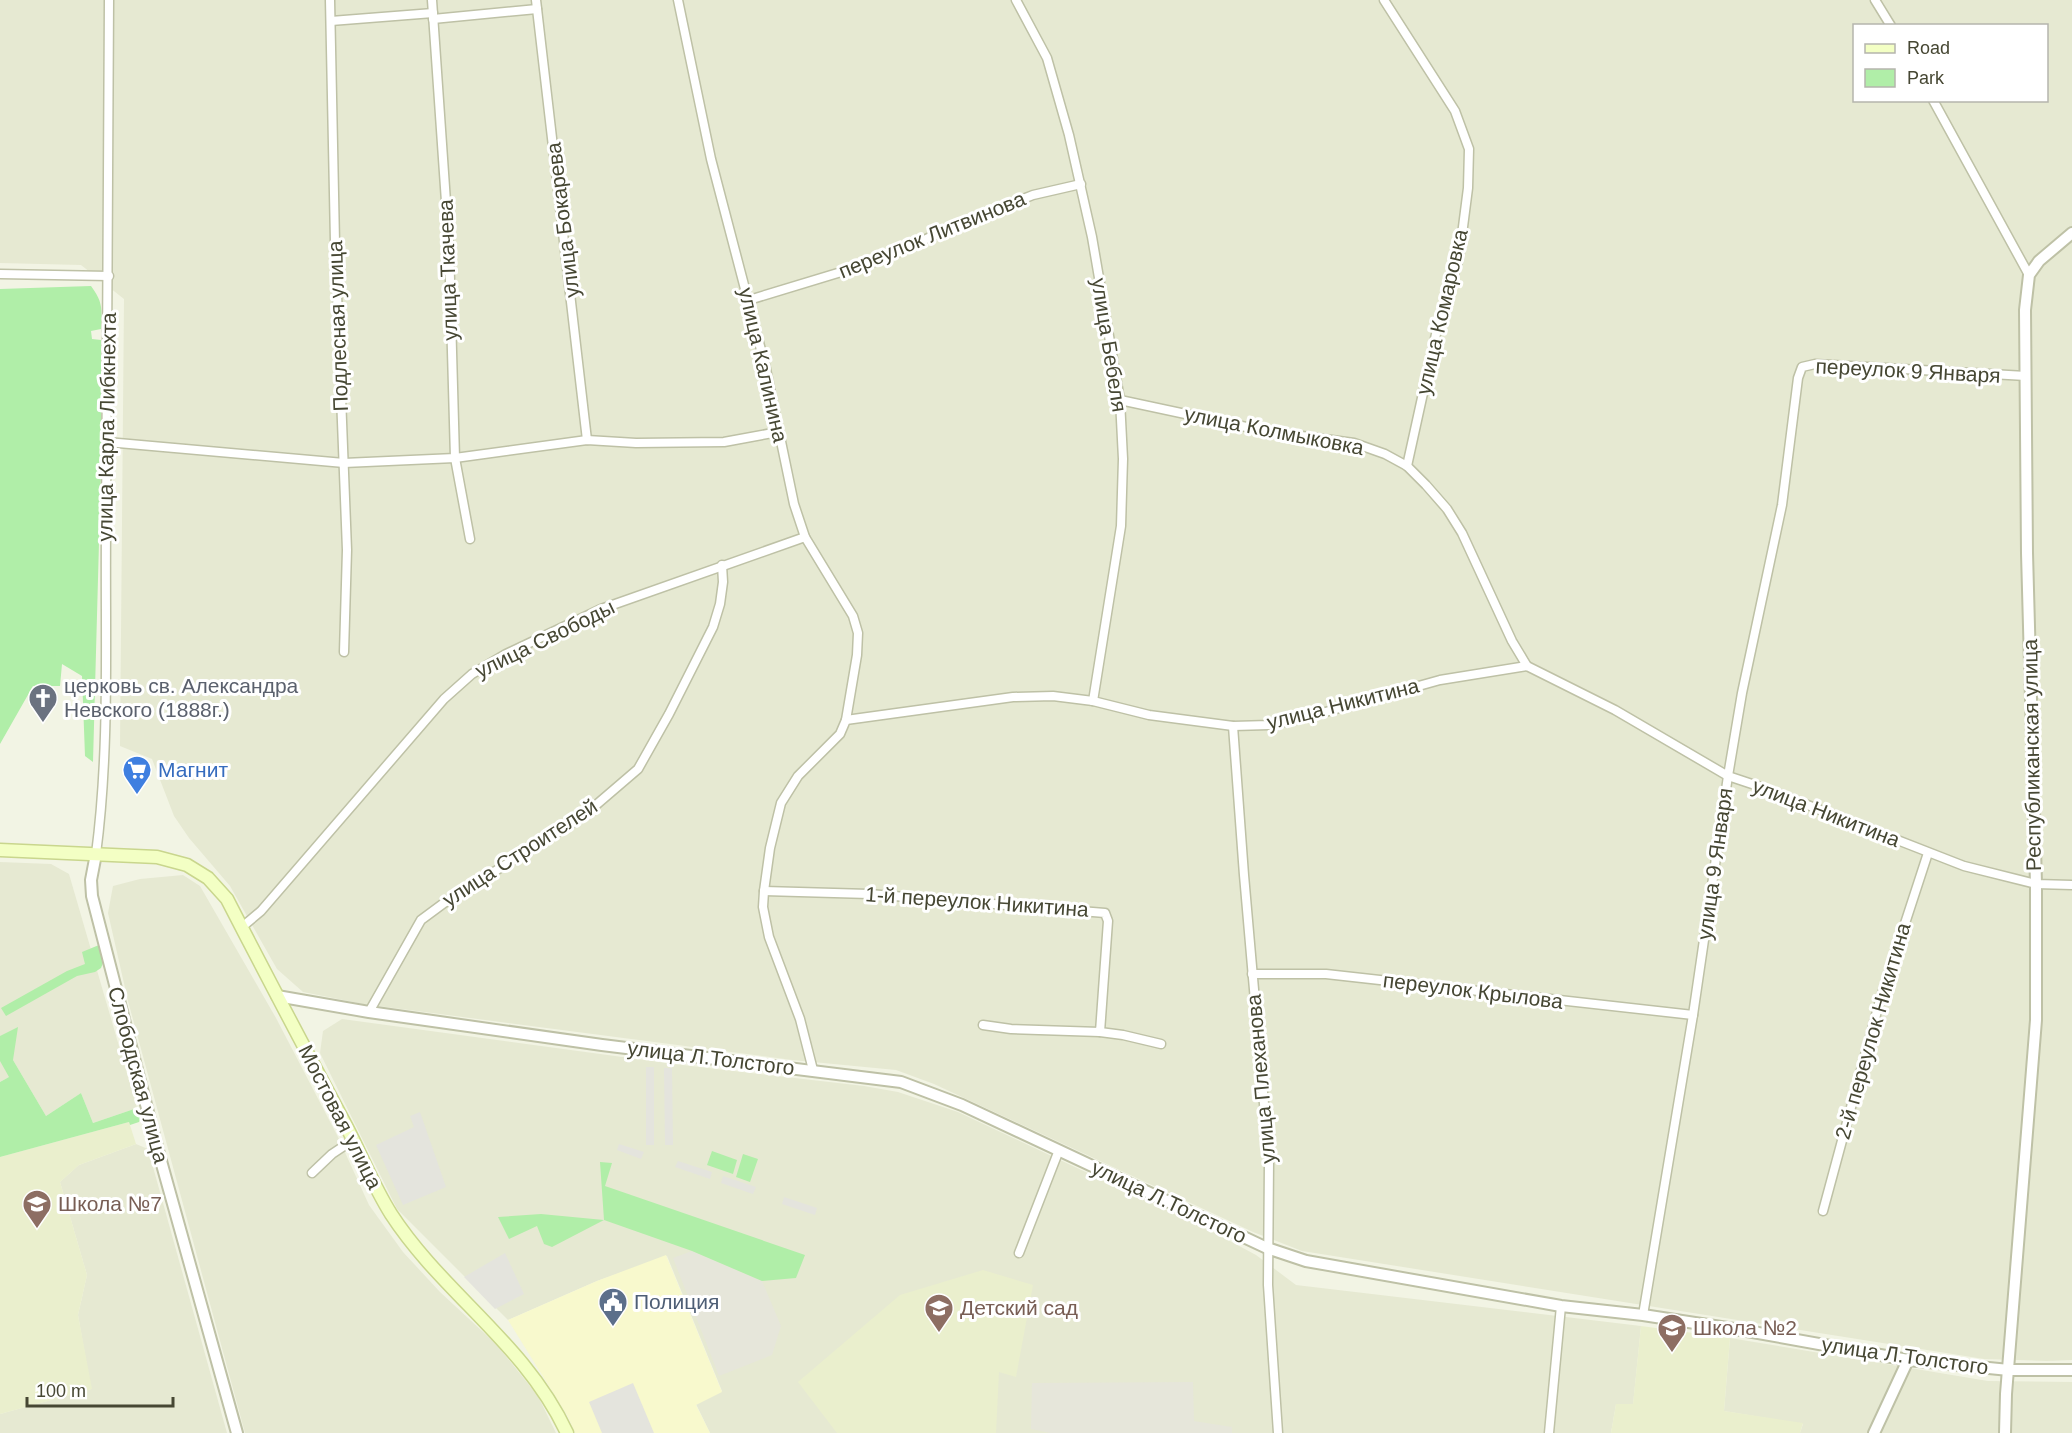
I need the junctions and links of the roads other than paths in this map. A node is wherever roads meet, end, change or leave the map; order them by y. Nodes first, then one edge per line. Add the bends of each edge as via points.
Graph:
1 (109, 0) edge
2 (330, 0) edge
3 (432, 0) edge
4 (678, 0) edge
5 (1016, 0) edge
6 (1384, 0) edge
7 (1875, 0) edge
8 (537, 4) edge
9 (433, 16) junction
10 (331, 21) junction
11 (1890, 24) edge
12 (1934, 102) edge
13 (1081, 184) junction
14 (2072, 233) edge
15 (0, 274) edge
16 (2029, 275) junction
17 (109, 276) junction
18 (749, 300) junction
19 (2026, 376) junction
20 (1798, 378) joint
21 (1120, 400) junction
22 (778, 432) junction
23 (587, 440) junction
24 (107, 442) junction
25 (455, 458) junction
26 (344, 463) junction
27 (1407, 466) junction
28 (805, 537) junction
29 (470, 539) dead end
30 (722, 566) junction
31 (344, 652) dead end
32 (1527, 666) junction
33 (1093, 701) junction
34 (846, 720) junction
35 (1233, 726) junction
36 (1728, 776) junction
37 (0, 850) edge
38 (1928, 853) junction
39 (96, 854) junction
40 (2036, 884) junction
41 (2072, 885) edge
42 (764, 891) junction
43 (242, 927) junction
44 (1252, 974) junction
45 (277, 996) junction
46 (369, 1012) junction
47 (1693, 1015) junction
48 (983, 1025) dead end
49 (1100, 1032) junction
50 (1161, 1044) dead end
51 (813, 1070) junction
52 (353, 1140) junction
53 (1059, 1150) junction
54 (312, 1173) dead end
55 (1823, 1211) dead end
56 (1267, 1248) junction
57 (1019, 1253) dead end
58 (1561, 1306) junction
59 (1643, 1315) junction
60 (1908, 1360) junction
61 (2009, 1370) junction
62 (2072, 1370) edge
63 (237, 1433) edge
64 (567, 1433) edge
65 (1278, 1433) edge
66 (1549, 1433) edge
67 (1874, 1433) edge
68 (2005, 1433) edge

1 - 17 street, улица Карла Либкнехта
2 - 10 street, Подлесная улица
3 - 9 street, улица Ткачева
4 - 18 street, улица Калинина via 711,159
5 - 13 street, улица Бебеля via 1047,58
6 - 27 street, улица Комаровка via 1455,111 1469,149 1459,258 1438,325
7 - 11 street
8 - 9 street
8 - 23 street, улица Бокарева
9 - 10 street
9 - 25 street, улица Ткачева via 449,245
10 - 26 street, Подлесная улица via 334,242
12 - 16 street
13 - 18 street, переулок Литвинова via 1033,195 884,259
13 - 21 street, улица Бебеля
14 - 16 street via 2039,261
15 - 17 street
16 - 19 street, Республиканская улица
17 - 24 street, улица Карла Либкнехта
18 - 22 street, улица Калинина
19 - 20 street, переулок 9 Января via 1815,364 1802,367
19 - 40 street, Республиканская улица
20 - 36 street, улица 9 Января via 1782,505
21 - 27 street, улица Колмыковка via 1266,431 1354,444
21 - 33 street, улица Бебеля via 1121,526
22 - 23 street via 724,442
22 - 28 street, улица Калинина
23 - 25 street
24 - 26 street
24 - 39 street, улица Карла Либкнехта via 105,702
25 - 26 street
25 - 29 street, улица Ткачева
26 - 31 street, Подлесная улица
27 - 32 street, улица Колмыковка via 1462,533
28 - 30 street, улица Свободы
28 - 34 street, улица Калинина via 854,616 858,633
30 - 43 street, улица Свободы via 601,609 472,674 444,699 261,911
30 - 46 street, улица Строителей via 720,604 713,627 638,769 582,817 421,920
32 - 35 street, улица Никитина via 1440,680 1304,718 1269,725
32 - 36 street, улица Никитина via 1615,710
33 - 34 street, улица Никитина via 1013,697
33 - 35 street, улица Никитина via 1149,715
34 - 42 street via 840,734 798,776 782,803
35 - 44 street, улица Плеханова
36 - 38 street, улица Никитина
36 - 47 street, улица 9 Января
37 - 39 main road, Мостовая улица
38 - 40 street, улица Никитина
38 - 55 street, 2-й переулок Никитина via 1880,1000
39 - 43 main road, Мостовая улица via 157,857 187,865 208,878 227,898
39 - 63 street, Слободская улица via 92,897
40 - 41 street, улица Никитина
40 - 61 street, Республиканская улица via 2036,1020
42 - 49 street, 1-й переулок Никитина via 869,894 1105,913 1108,921
42 - 51 street via 769,937 800,1019
43 - 45 main road, Мостовая улица
44 - 47 street, переулок Крылова via 1326,974
44 - 56 street, улица Плеханова via 1269,1161
45 - 46 street, улица Л.Толстого
45 - 52 main road, Мостовая улица
46 - 51 street, улица Л.Толстого
47 - 59 street, улица 9 Января
48 - 49 street
49 - 50 street
51 - 53 street, улица Л.Толстого via 901,1082
52 - 54 street
52 - 64 main road, Мостовая улица via 371,1179 414,1246 514,1352 543,1390
53 - 56 street, улица Л.Толстого
53 - 57 street
56 - 58 street, улица Л.Толстого via 1344,1269
56 - 65 street, улица Плеханова
58 - 59 street, улица Л.Толстого
58 - 66 street
59 - 60 street, улица Л.Толстого
60 - 61 street, улица Л.Толстого
60 - 67 street
61 - 62 street, улица Л.Толстого
61 - 68 street, Республиканская улица

